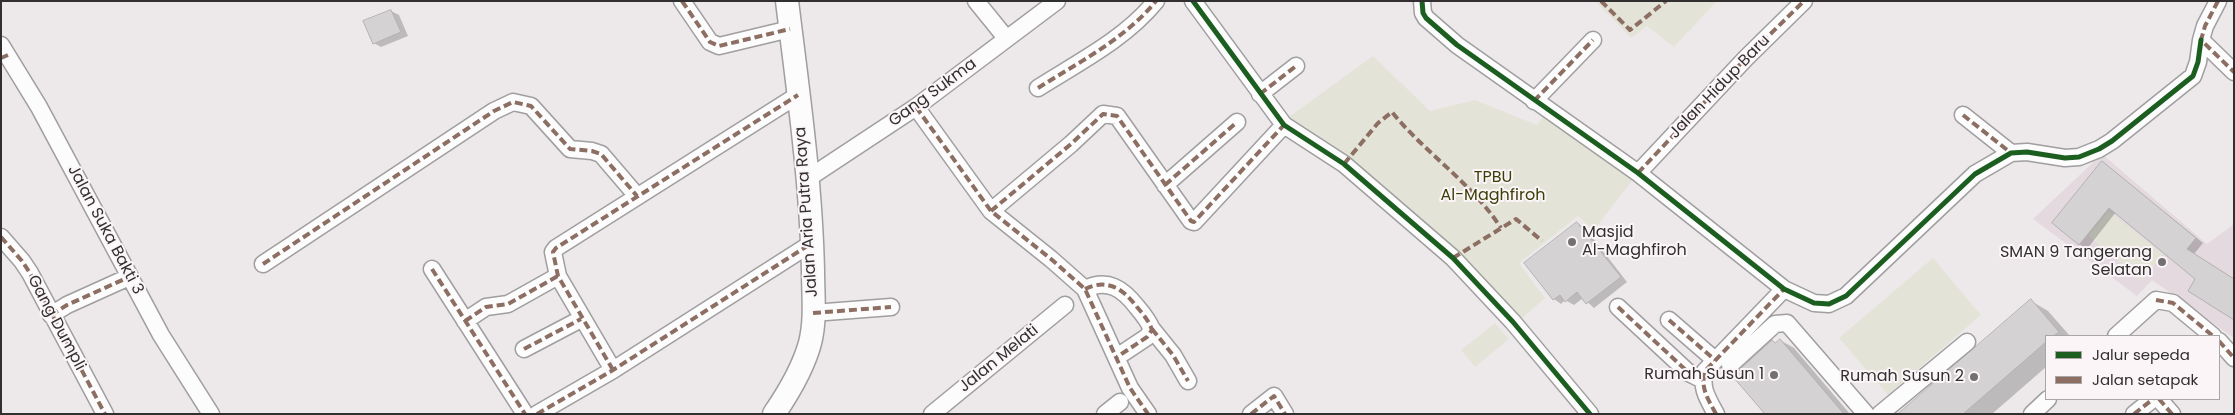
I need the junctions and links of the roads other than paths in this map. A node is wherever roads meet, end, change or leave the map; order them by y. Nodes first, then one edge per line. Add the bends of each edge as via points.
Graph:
1 (682, 1) edge
2 (787, 1) edge
3 (976, 1) edge
4 (1057, 1) edge
5 (1156, 1) edge
6 (1193, 1) edge
7 (1422, 1) edge
8 (1804, 1) edge
9 (2218, 1) edge
10 (790, 29) junction
11 (1006, 38) junction
12 (1593, 40) dead end
13 (2201, 40) junction
14 (4, 53) edge
15 (1296, 66) dead end
16 (2234, 72) edge
17 (1038, 88) dead end
18 (1260, 94) junction
19 (798, 95) junction
20 (1534, 101) junction
21 (916, 107) junction
22 (1963, 116) dead end
23 (1237, 122) dead end
24 (1284, 125) junction
25 (2011, 153) junction
26 (1638, 173) junction
27 (807, 179) junction
28 (1165, 185) junction
29 (637, 196) junction
30 (991, 211) junction
31 (1, 237) edge
32 (812, 243) junction
33 (263, 264) dead end
34 (432, 269) dead end
35 (558, 276) junction
36 (129, 277) junction
37 (1784, 288) junction
38 (1085, 289) junction
39 (1065, 305) dead end
40 (891, 308) dead end
41 (1618, 308) dead end
42 (813, 314) junction
43 (51, 315) junction
44 (581, 319) junction
45 (1669, 320) dead end
46 (465, 321) junction
47 (1152, 330) junction
48 (2117, 335) edge
49 (2211, 335) edge
50 (1966, 342) dead end
51 (2220, 343) edge
52 (524, 349) dead end
53 (1117, 357) junction
54 (2234, 358) edge
55 (1722, 362) junction
56 (613, 370) junction
57 (1702, 380) junction
58 (1188, 381) dead end
59 (2047, 400) edge
60 (2152, 400) edge
61 (2160, 400) edge
62 (1120, 402) dead end
63 (105, 414) edge
64 (211, 414) edge
65 (525, 414) edge
66 (537, 414) edge
67 (774, 414) edge
68 (932, 414) edge
69 (1106, 414) edge
70 (1148, 414) edge
71 (1250, 414) edge
72 (1285, 414) edge
73 (1590, 414) edge
74 (1716, 414) edge
75 (1866, 414) edge
76 (1880, 414) edge
77 (2032, 414) edge
78 (2134, 414) edge
79 (2172, 414) edge

1 - 10 street via 710,42 719,46
2 - 10 main road, Jalan Aria Putra Raya
3 - 11 street
4 - 11 street, Gang Sukma
5 - 17 street via 1135,24
6 - 18 street
7 - 20 street via 1426,18 1456,46
8 - 26 street, Jalan Hidup Baru
9 - 13 street
10 - 19 main road, Jalan Aria Putra Raya
11 - 21 street, Gang Sukma
12 - 20 street
13 - 16 street
13 - 25 street via 2193,76 2112,141 2079,157
14 - 36 street, Jalan Suka Bakti 3 via 39,107
15 - 18 street
18 - 24 street
19 - 27 main road, Jalan Aria Putra Raya
19 - 29 street
20 - 26 street
21 - 27 street, Gang Sukma
21 - 30 street
22 - 25 street
23 - 28 street
24 - 28 street via 1197,221 1191,222
24 - 73 street via 1344,164 1453,258 1513,322
25 - 37 street via 1976,174 1838,301 1814,303
26 - 37 street
27 - 32 main road, Jalan Aria Putra Raya
28 - 30 street via 1117,116 1103,114
29 - 33 street via 601,154 570,149 531,106 513,102 494,111
29 - 35 street via 558,245 553,252
30 - 38 street
31 - 43 street, Gang Dumpli via 22,261
32 - 42 main road, Jalan Aria Putra Raya
32 - 56 street
34 - 46 street
35 - 44 street
35 - 46 street via 508,304 486,307
36 - 43 street
36 - 64 street, Jalan Suka Bakti 3
37 - 55 street
38 - 47 street via 1100,284 1116,286 1127,294
38 - 53 street
39 - 68 street, Jalan Melati
40 - 42 street
41 - 57 street via 1689,374
42 - 67 main road, Jalan Aria Putra Raya via 806,357
43 - 63 street, Gang Dumpli
44 - 52 street
44 - 56 street
45 - 55 street
46 - 65 street
47 - 53 street via 1147,338
47 - 58 street via 1173,355
48 - 49 street via 2156,300 2173,303
50 - 76 street
51 - 54 street
53 - 70 street via 1130,388
55 - 57 street via 1705,371
55 - 75 street via 1775,324 1787,323
56 - 66 street
57 - 74 street via 1705,394
59 - 77 street
60 - 78 street
61 - 79 street
62 - 69 street
71 - 72 street via 1274,396

